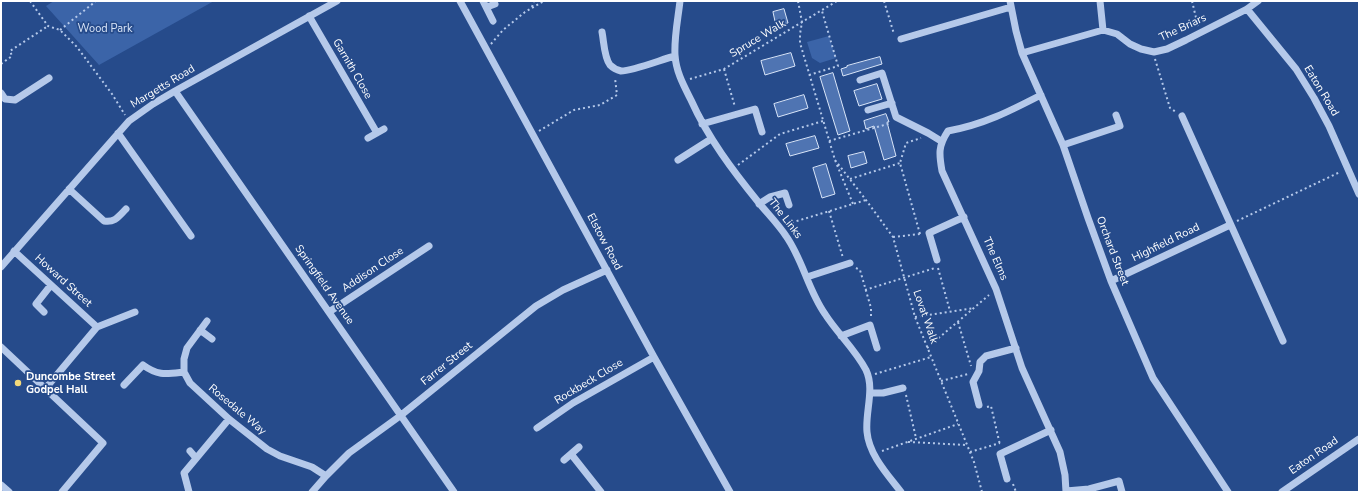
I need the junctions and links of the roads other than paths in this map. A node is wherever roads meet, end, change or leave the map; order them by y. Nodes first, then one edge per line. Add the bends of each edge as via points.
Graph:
1 (337, 1) edge
2 (460, 1) edge
3 (680, 1) edge
4 (1100, 1) edge
5 (1258, 1) edge
6 (485, 4) edge
7 (494, 4) dead end
8 (1011, 4) edge
9 (1246, 9) junction
10 (309, 16) junction
11 (493, 21) dead end
12 (1103, 30) junction
13 (602, 32) dead end
14 (902, 39) road end
15 (1022, 53) junction
16 (675, 56) junction
17 (49, 78) dead end
18 (860, 80) dead end
19 (175, 91) junction
20 (2, 95) edge
21 (1041, 95) junction
22 (892, 103) junction
23 (868, 110) dead end
24 (1116, 115) dead end
25 (1182, 116) road end
26 (702, 124) junction
27 (384, 129) dead end
28 (762, 132) dead end
29 (118, 133) junction
30 (377, 133) junction
31 (368, 138) dead end
32 (711, 139) junction
33 (941, 141) junction
34 (1063, 144) junction
35 (678, 160) dead end
36 (69, 189) junction
37 (1359, 194) edge
38 (759, 204) junction
39 (789, 205) dead end
40 (126, 209) dead end
41 (964, 217) junction
42 (1230, 224) junction
43 (191, 236) dead end
44 (429, 246) dead end
45 (14, 251) junction
46 (937, 260) dead end
47 (847, 264) road end
48 (1, 267) edge
49 (607, 270) junction
50 (807, 277) junction
51 (1111, 281) junction
52 (51, 285) junction
53 (44, 312) dead end
54 (135, 312) dead end
55 (329, 312) junction
56 (207, 320) dead end
57 (97, 326) junction
58 (200, 330) junction
59 (841, 336) junction
60 (212, 339) dead end
61 (1283, 341) dead end
62 (1, 348) edge
63 (877, 348) dead end
64 (1016, 348) junction
65 (654, 357) junction
66 (184, 372) junction
67 (124, 385) dead end
68 (903, 388) road end
69 (45, 389) junction
70 (870, 393) junction
71 (979, 405) road end
72 (400, 416) junction
73 (229, 419) junction
74 (537, 428) dead end
75 (1051, 430) junction
76 (1359, 439) edge
77 (579, 447) dead end
78 (190, 452) dead end
79 (571, 454) junction
80 (196, 458) junction
81 (564, 460) dead end
82 (326, 476) junction
83 (1007, 479) dead end
84 (1, 485) edge
85 (9, 492) edge
86 (62, 492) edge
87 (189, 492) edge
88 (312, 492) edge
89 (454, 492) edge
90 (601, 492) edge
91 (730, 492) edge
92 (901, 492) edge
93 (1066, 492) edge
94 (1122, 492) edge
95 (1228, 492) edge
96 (1282, 492) edge

1 - 10 street, Margetts Road
2 - 49 street, Elstow Road
3 - 16 street, The Links
4 - 12 street
5 - 9 street, The Briars
6 - 7 street
6 - 11 street
8 - 14 street
8 - 15 street, Orchard Street
9 - 12 street, The Briars via 1167,49 1154,52 1141,49 1117,34
9 - 37 street, Eaton Road via 1296,69 1314,98
10 - 19 street, Margetts Road
10 - 30 street, Garnith Close
12 - 15 street
13 - 16 street via 607,59 614,69 621,71
15 - 21 street, Orchard Street
16 - 26 street, The Links via 681,81
17 - 20 street via 14,100 5,99
18 - 22 street via 882,73
19 - 29 street, Margetts Road via 152,104
19 - 55 street, Springfield Avenue
21 - 33 street via 1001,116 948,131
21 - 34 street, Orchard Street
22 - 23 street
22 - 33 street via 896,117
24 - 34 street via 1120,126
25 - 42 street
26 - 28 street via 755,109
26 - 32 street, The Links
27 - 30 street
29 - 36 street, Margetts Road
29 - 43 street
30 - 31 street
32 - 35 street
32 - 38 street, The Links
33 - 41 street, The Elms via 942,171
34 - 51 street, Orchard Street
36 - 40 street via 104,221 115,220
36 - 45 street, Margetts Road
38 - 39 street via 770,197 785,193
38 - 50 street, The Links via 786,236
41 - 46 street via 929,233
41 - 64 street, The Elms via 996,289
42 - 51 street, Highfield Road
42 - 61 street
44 - 55 street, Addison Close
45 - 48 street, Margetts Road
45 - 52 street, Howard Street
47 - 50 street
49 - 65 street, Elstow Road
49 - 72 street, Farrer Street via 563,290 536,306
50 - 59 street, The Links via 812,293
51 - 95 street, Orchard Street via 1154,378
52 - 53 street via 36,304
52 - 57 street, Howard Street
54 - 57 street
55 - 72 street, Springfield Avenue
56 - 58 street
57 - 69 street
58 - 60 street
58 - 66 street via 187,348
59 - 63 street via 870,325
59 - 70 street, The Links via 861,361 868,376
62 - 69 street
64 - 71 street via 986,356 980,362 979,371 973,382
64 - 75 street, The Elms via 1022,368
65 - 74 street, Rockbeck Close via 573,403
65 - 91 street, Elstow Road
66 - 67 street via 161,374 143,365
66 - 73 street, Rosedale Way via 190,383
68 - 70 street
69 - 86 street via 103,443
70 - 92 street, The Links via 867,434 871,448
72 - 82 street, Farrer Street via 349,453
72 - 89 street, Springfield Avenue
73 - 80 street
73 - 82 street, Rosedale Way via 267,449 312,467
75 - 83 street via 1000,454
75 - 93 street, The Elms via 1060,452
76 - 96 street, Eaton Road
77 - 79 street
78 - 80 street
79 - 81 street
79 - 90 street
80 - 87 street via 184,473
82 - 88 street, Farrer Street
84 - 85 street
93 - 94 street via 1119,481

